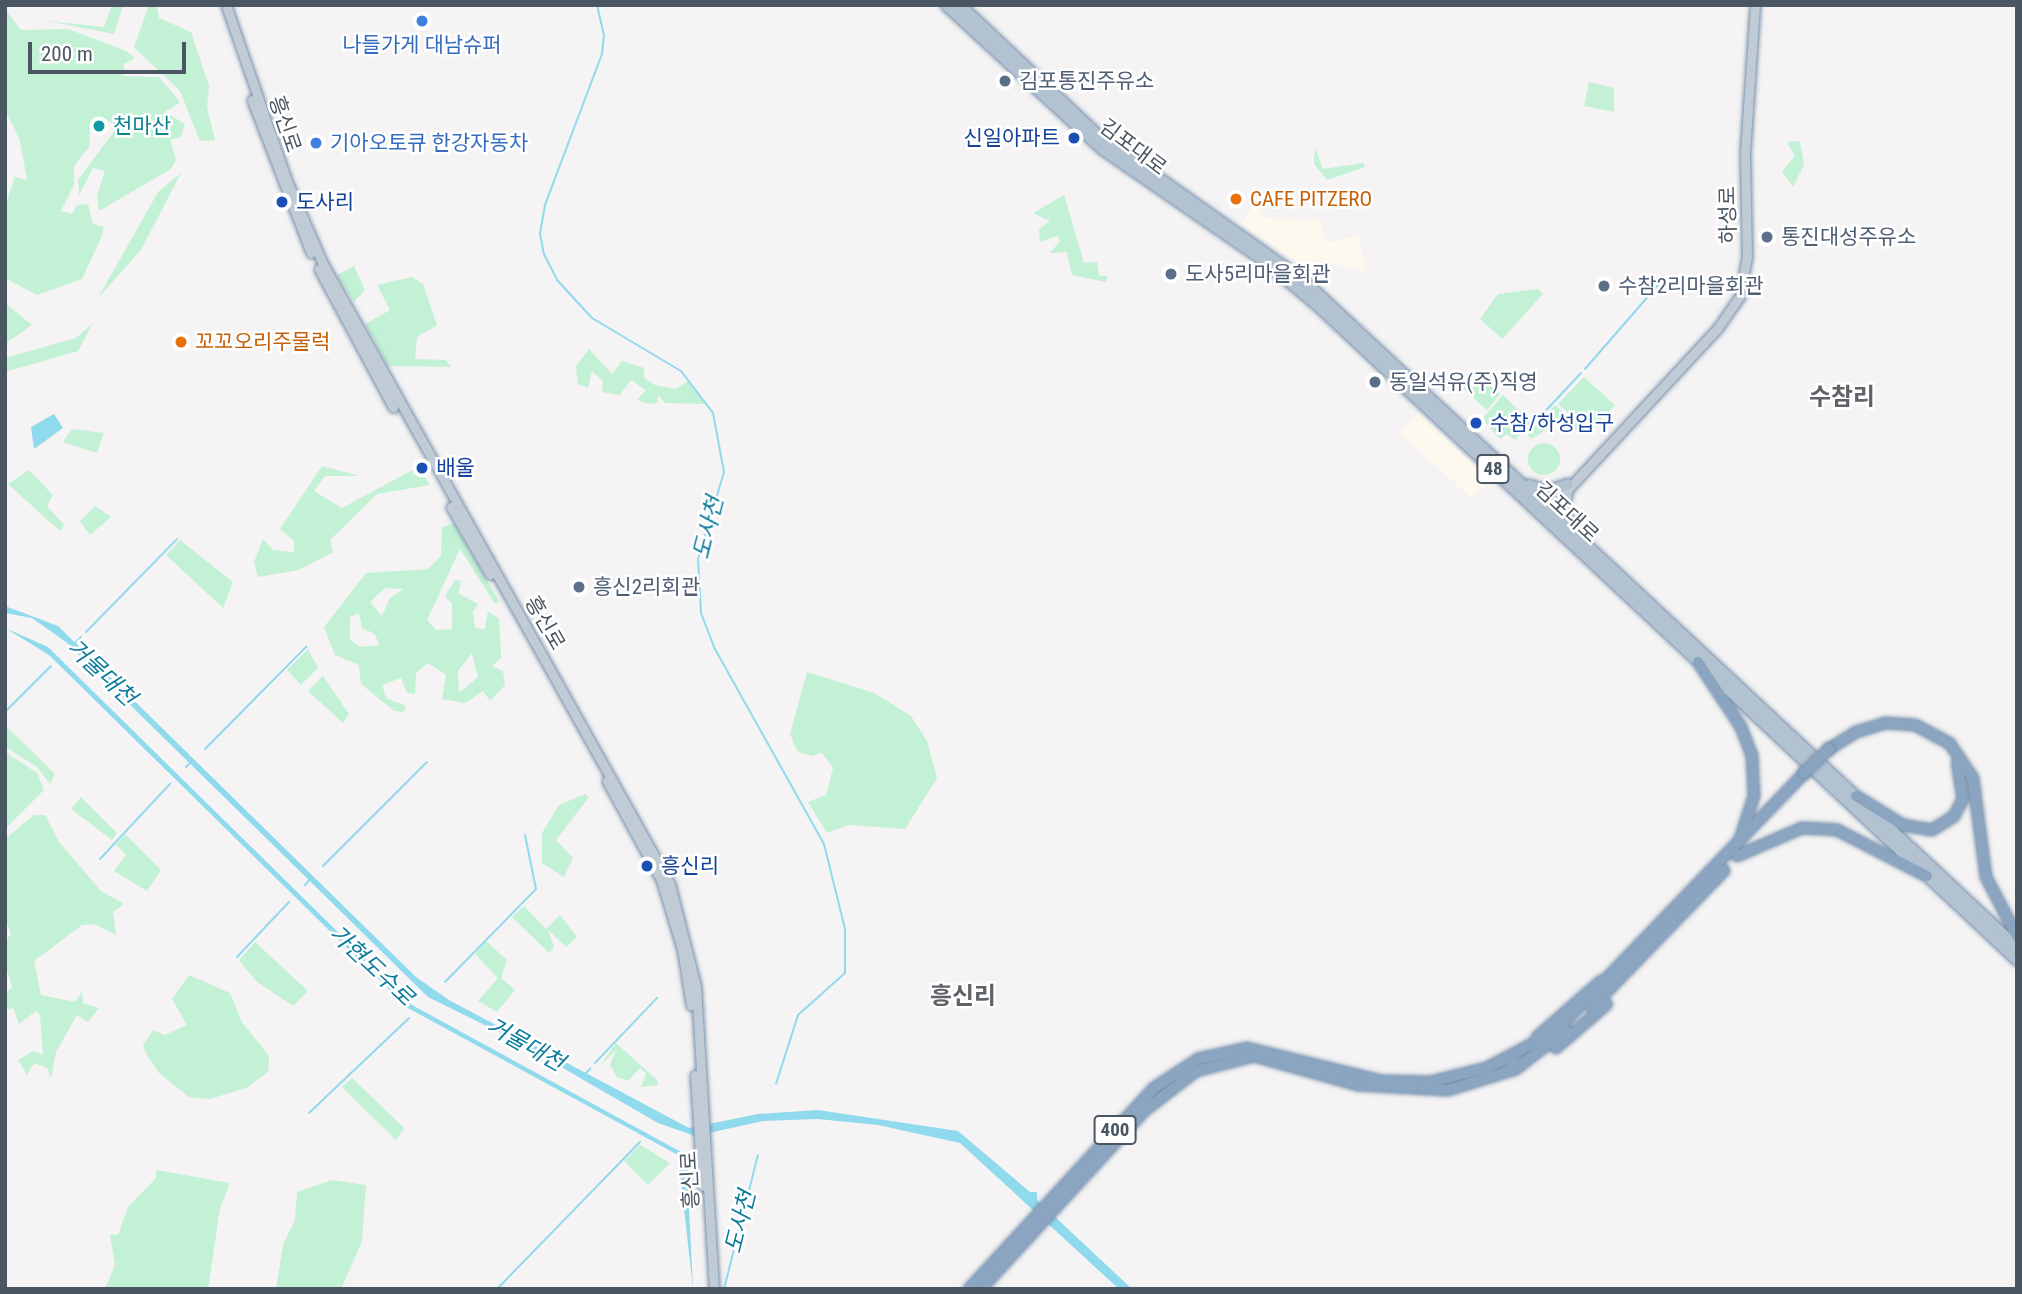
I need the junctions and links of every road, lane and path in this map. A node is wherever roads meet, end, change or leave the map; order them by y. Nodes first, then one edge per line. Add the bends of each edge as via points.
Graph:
1 (220, 5) edge
2 (226, 5) edge
3 (946, 5) edge
4 (960, 5) edge
5 (1754, 5) edge
6 (1515, 477) junction
7 (1569, 486) junction
8 (1545, 511) junction
9 (1572, 531) junction
10 (1698, 662) junction
11 (1830, 752) junction
12 (1856, 796) junction
13 (1738, 850) junction
14 (1927, 876) junction
15 (2017, 936) edge
16 (2017, 947) edge
17 (2017, 960) edge
18 (1624, 972) junction
19 (701, 1119) junction
20 (702, 1142) junction
21 (1058, 1198) junction
22 (1034, 1225) junction
23 (708, 1289) edge
24 (714, 1289) edge
25 (969, 1289) edge
26 (981, 1289) edge

1 - 19 main road, 흥신로 via 303,239 657,871 689,984
2 - 19 main road, 흥신로 via 286,181 322,262 664,870 695,976
3 - 8 main road, 김포대로 / 48 via 1102,149 1288,279
4 - 6 main road, 김포대로 / 48 via 1097,134 1279,259
5 - 7 main road, 하성로 via 1738,293 1714,328
6 - 7 main road via 1542,491
6 - 8 main road, 김포대로 / 48
7 - 8 main road, 하성로
7 - 9 main road via 1563,508
8 - 9 main road, 김포대로 / 48
8 - 10 main road, 김포대로 / 48
9 - 12 main road, 김포대로 / 48
10 - 13 highway via 1741,727 1752,755 1754,796
10 - 14 main road, 김포대로 / 48
11 - 12 highway via 1871,732 1912,731 1949,751 1964,781 1959,808 1932,830 1903,825
11 - 13 highway, bridge
11 - 15 highway via 1870,726 1900,723 1930,730 1956,750 1977,794 1992,894
12 - 16 main road, 김포대로 / 48
13 - 14 highway via 1802,828 1837,830
13 - 18 highway
14 - 17 main road, 김포대로 / 48
18 - 21 highway, 400 via 1535,1058 1484,1081 1424,1092 1358,1085 1270,1059 1235,1058 1196,1071 1144,1111
18 - 21 highway, 400 via 1531,1046 1470,1075 1430,1082 1381,1081 1247,1048 1219,1052 1178,1069
19 - 20 main road, 흥신로
20 - 23 main road, 흥신로
20 - 24 main road, 흥신로
21 - 22 highway, 400
22 - 25 highway, 400
22 - 26 highway, 400

